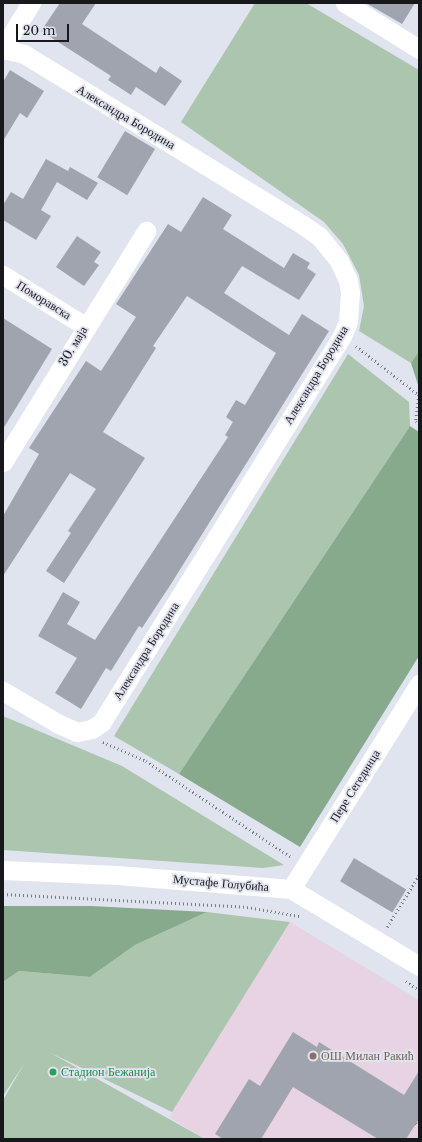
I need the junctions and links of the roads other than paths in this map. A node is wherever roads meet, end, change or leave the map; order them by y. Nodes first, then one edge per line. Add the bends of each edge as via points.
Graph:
1 (31, 3) edge
2 (345, 3) edge
3 (3, 48) edge
4 (419, 49) edge
5 (146, 231) dead end
6 (3, 275) edge
7 (85, 326) junction
8 (3, 462) edge
9 (419, 684) edge
10 (3, 691) edge
11 (3, 870) edge
12 (291, 889) junction
13 (419, 966) edge

1 - 3 street
2 - 4 street
3 - 10 street, Александра Бородина via 24,54 319,236 339,261 348,280 350,310 342,336 102,722 83,732 77,732
5 - 7 street, 30. маја
6 - 7 street, Поморавска
7 - 8 street, 30. маја
9 - 12 street, Пере Сегединца
11 - 12 street, Мустафе Голубића via 117,875
12 - 13 street, Мустафе Голубића

